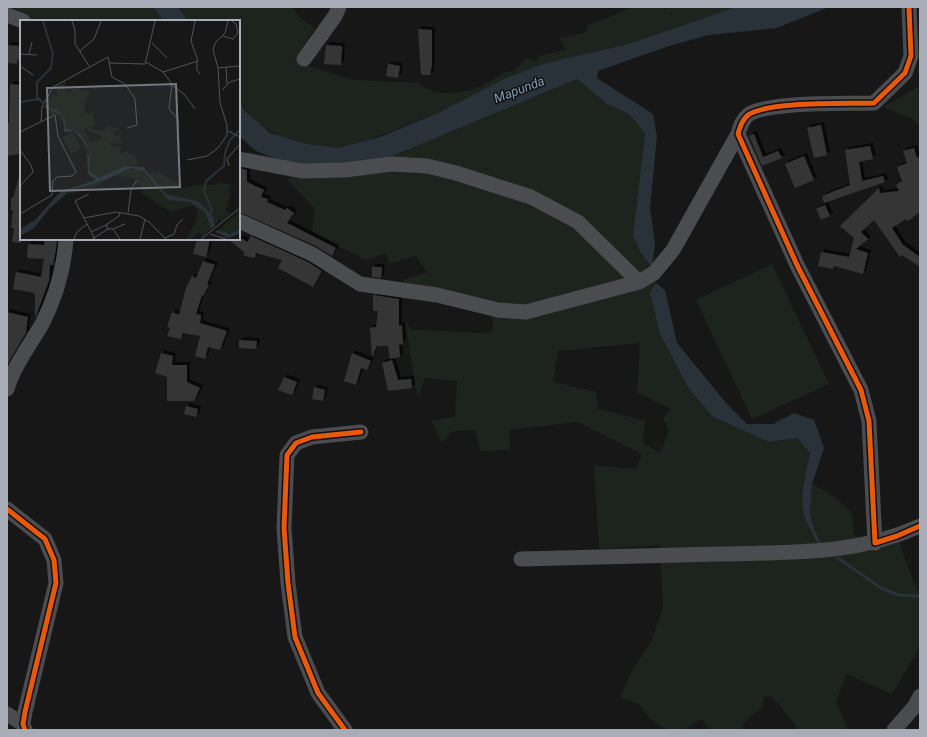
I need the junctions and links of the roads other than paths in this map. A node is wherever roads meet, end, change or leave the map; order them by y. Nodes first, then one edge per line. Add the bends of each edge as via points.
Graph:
1 (339, 7) edge
2 (909, 7) edge
3 (7, 15) edge
4 (20, 20) edge
5 (304, 58) dead end
6 (738, 134) junction
7 (240, 159) edge
8 (240, 220) edge
9 (66, 240) edge
10 (639, 282) junction
11 (7, 389) edge
12 (362, 432) dead end
13 (7, 509) edge
14 (920, 526) edge
15 (875, 543) junction
16 (521, 559) dead end
17 (920, 696) edge
18 (7, 714) edge
19 (24, 727) edge
20 (345, 730) edge
21 (894, 730) edge

1 - 5 street
2 - 6 street via 911,56 905,73 874,103 770,107 748,115 740,124
3 - 4 street
6 - 10 street via 673,250 654,273
6 - 15 street via 797,265 861,390 869,422
7 - 10 street via 302,171 345,170 392,164 427,166 456,173 531,197 578,222
8 - 10 street via 312,254 360,284 437,295 498,310 526,312
9 - 11 street via 60,285
12 - 20 street via 312,437 296,443 287,456 284,528 295,637 318,693
13 - 19 street via 45,539 54,560 56,583 25,712
14 - 15 street
15 - 16 street via 815,552
17 - 21 street via 915,706
18 - 19 street

